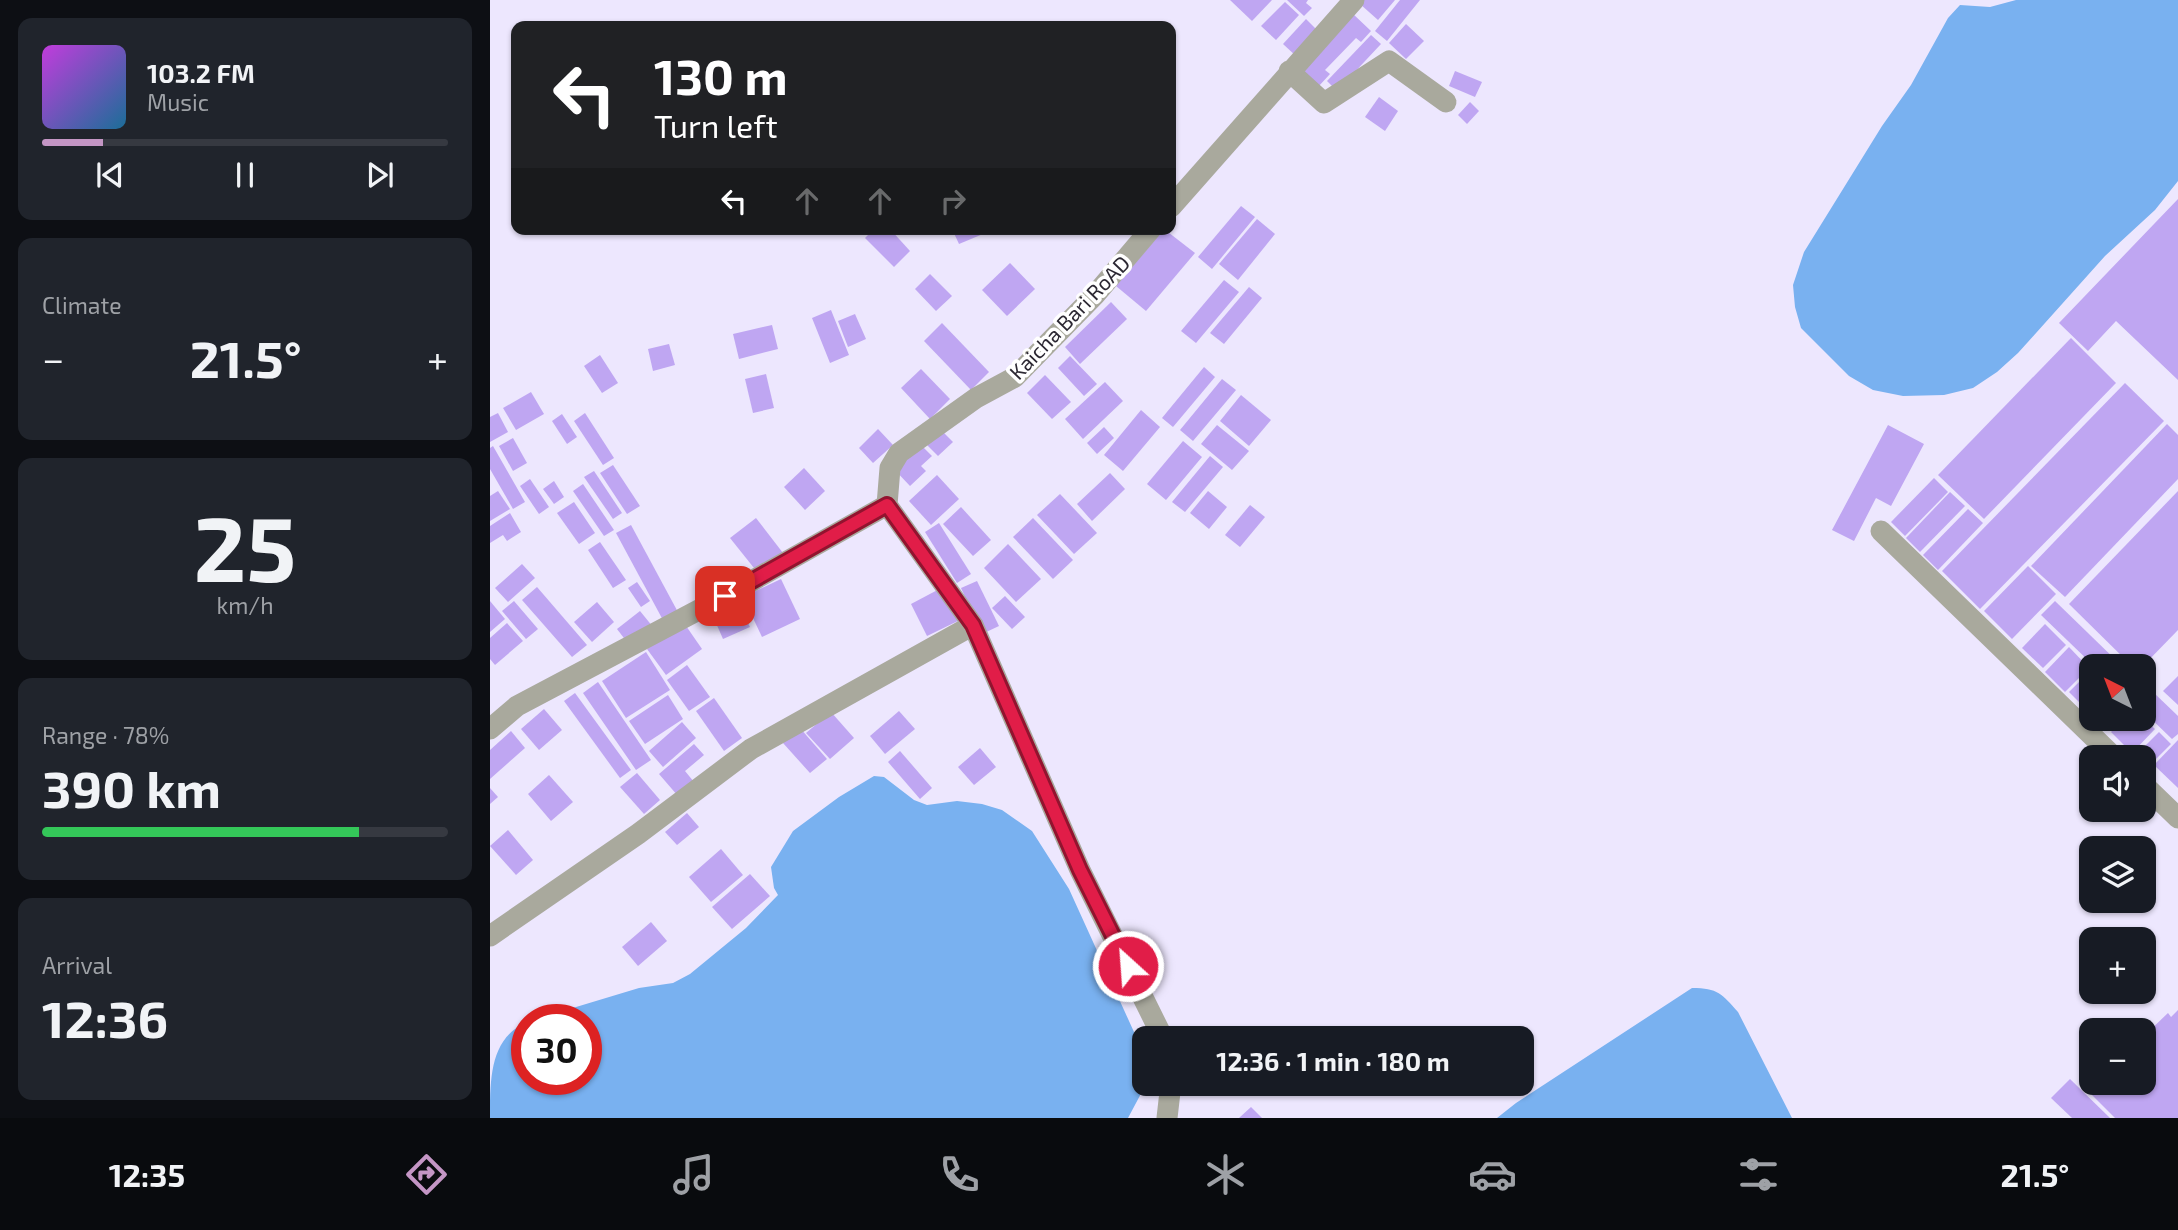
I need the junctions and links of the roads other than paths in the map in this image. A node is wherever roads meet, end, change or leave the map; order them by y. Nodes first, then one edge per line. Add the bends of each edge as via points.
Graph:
1 (1354, 0) edge
2 (1289, 71) junction
3 (1447, 102) dead end
4 (1176, 200) edge
5 (1146, 235) edge
6 (887, 505) junction
7 (1881, 531) dead end
8 (973, 625) junction
9 (490, 729) edge
10 (2102, 745) edge
11 (2156, 797) edge
12 (2178, 818) edge
13 (490, 936) edge
14 (1157, 1026) edge
15 (1170, 1096) edge
16 (1167, 1118) edge

1 - 2 street
2 - 3 street via 1324,103 1389,61
2 - 4 street
5 - 6 street, Kaicha Bari RoAD via 1015,377 976,398 899,453 890,468
6 - 8 street
6 - 9 street via 517,706
7 - 10 street
8 - 13 street via 751,749
8 - 14 street via 1080,870
11 - 12 street
15 - 16 street

